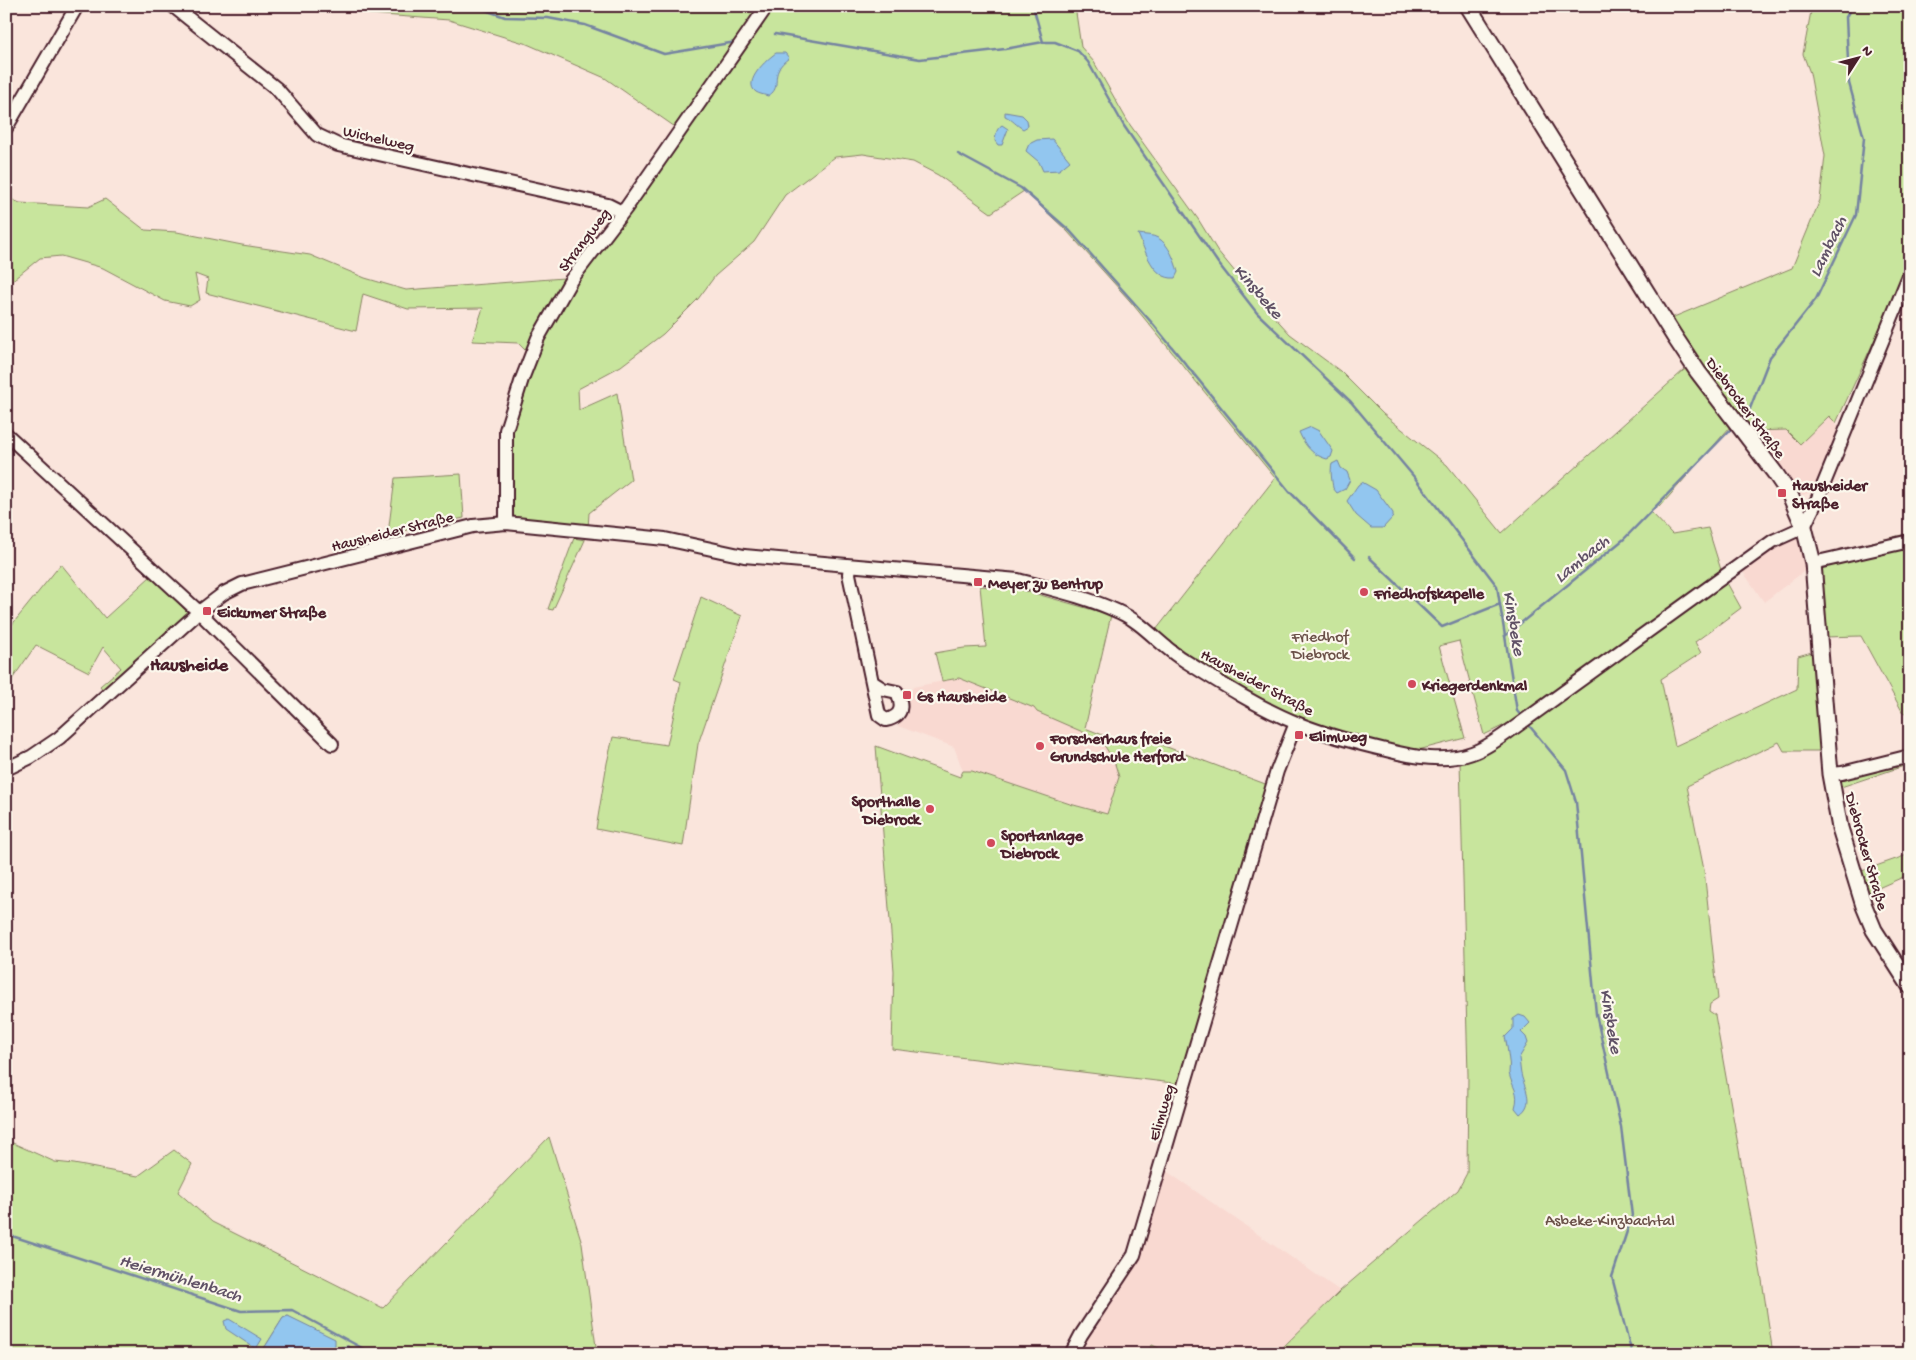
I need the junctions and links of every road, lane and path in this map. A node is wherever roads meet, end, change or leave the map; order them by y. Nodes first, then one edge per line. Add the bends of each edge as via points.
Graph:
1 (77, 6) edge
2 (173, 6) edge
3 (768, 6) edge
4 (1468, 6) edge
5 (6, 128) edge
6 (622, 212) junction
7 (1910, 273) edge
8 (6, 434) edge
9 (506, 523) junction
10 (1804, 526) junction
11 (1910, 541) edge
12 (1813, 563) junction
13 (850, 566) junction
14 (199, 612) junction
15 (872, 682) dead end
16 (1296, 723) junction
17 (332, 744) dead end
18 (1910, 756) edge
19 (6, 769) edge
20 (1830, 774) junction
21 (1910, 986) edge
22 (1071, 1354) edge

1 - 5 street
2 - 6 street, Wichelweg via 277,89 308,126 325,140 608,205
3 - 6 street, Strangweg
4 - 10 main road, Diebrocker Straße via 1674,336 1775,473 1790,495
6 - 9 street, Strangweg via 571,280 538,338 522,379 506,430
7 - 10 street via 1835,460
8 - 14 street
9 - 13 street, Hausheider Straße via 665,539 744,556
9 - 14 street, Hausheider Straße via 473,526 242,584 224,592
10 - 12 main road, Diebrocker Straße
10 - 16 street, Hausheider Straße via 1766,547 1532,716 1472,753 1448,757 1399,753 1365,746
11 - 12 street
12 - 20 main road, Diebrocker Straße
13 - 15 street
13 - 16 street, Hausheider Straße via 1018,580 1102,605 1131,618 1162,646 1195,667
14 - 17 street
14 - 19 street, Hausheider Straße via 59,738
16 - 22 street, Elimweg via 1276,770 1134,1255
18 - 20 street
20 - 21 main road, Diebrocker Straße via 1840,828 1864,906 1883,947

